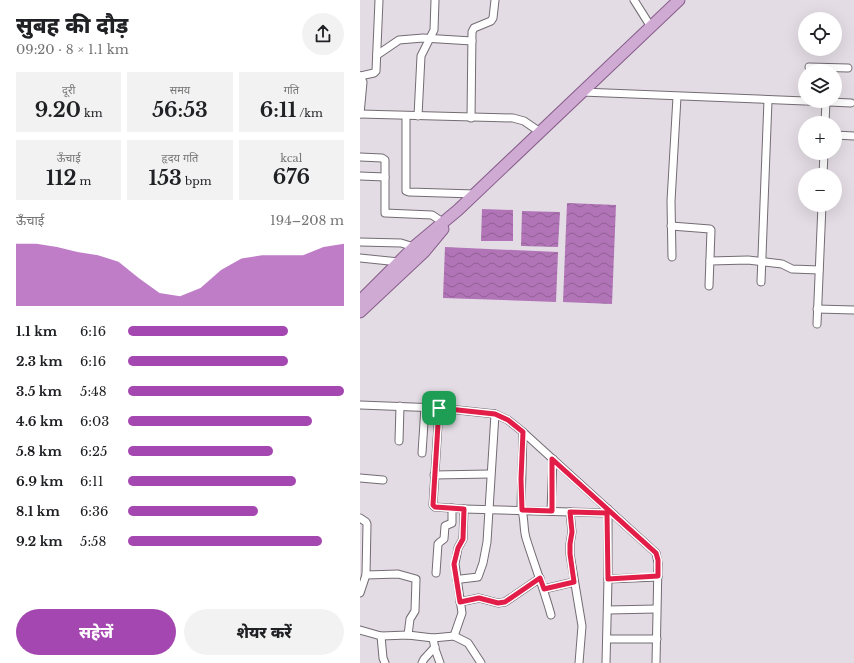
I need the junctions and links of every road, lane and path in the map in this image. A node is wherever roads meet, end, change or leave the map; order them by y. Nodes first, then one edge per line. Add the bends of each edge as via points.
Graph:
1 (379, 0) edge
2 (435, 0) edge
3 (495, 0) edge
4 (634, 0) edge
5 (679, 0) edge
6 (651, 27) junction
7 (430, 38) junction
8 (472, 41) junction
9 (377, 54) junction
10 (842, 68) edge
11 (848, 68) dead end
12 (360, 76) edge
13 (582, 92) junction
14 (677, 97) junction
15 (768, 100) junction
16 (798, 101) edge
17 (842, 103) edge
18 (851, 104) dead end
19 (360, 114) edge
20 (406, 116) junction
21 (418, 116) junction
22 (471, 118) junction
23 (540, 132) junction
24 (842, 135) edge
25 (854, 136) edge
26 (360, 157) edge
27 (360, 176) edge
28 (385, 177) junction
29 (475, 194) junction
30 (458, 210) junction
31 (822, 212) edge
32 (444, 223) junction
33 (671, 226) junction
34 (360, 242) edge
35 (414, 247) junction
36 (672, 257) dead end
37 (360, 258) edge
38 (710, 261) junction
39 (399, 262) junction
40 (762, 262) junction
41 (819, 270) junction
42 (761, 282) dead end
43 (709, 286) dead end
44 (360, 301) edge
45 (817, 309) junction
46 (854, 310) edge
47 (360, 312) edge
48 (817, 324) dead end
49 (360, 405) edge
50 (400, 406) junction
51 (425, 407) junction
52 (439, 408) junction
53 (495, 414) junction
54 (523, 432) junction
55 (399, 441) dead end
56 (422, 453) dead end
57 (552, 459) junction
58 (490, 474) junction
59 (434, 475) junction
60 (360, 478) edge
61 (383, 480) dead end
62 (452, 508) junction
63 (464, 509) junction
64 (488, 509) junction
65 (522, 510) junction
66 (552, 511) junction
67 (608, 511) junction
68 (570, 512) junction
69 (360, 518) edge
70 (363, 537) edge
71 (436, 573) dead end
72 (366, 575) junction
73 (658, 576) junction
74 (540, 578) junction
75 (608, 579) junction
76 (457, 580) junction
77 (574, 582) junction
78 (544, 589) junction
79 (360, 593) edge
80 (460, 602) junction
81 (656, 609) junction
82 (608, 610) junction
83 (551, 615) dead end
84 (360, 630) edge
85 (408, 635) junction
86 (381, 636) junction
87 (454, 636) junction
88 (433, 638) junction
89 (607, 638) junction
90 (657, 640) junction
91 (435, 647) junction
92 (384, 662) edge
93 (422, 663) edge
94 (440, 663) edge
95 (481, 663) edge
96 (579, 663) edge
97 (606, 663) edge
98 (656, 663) edge

1 - 9 street
2 - 7 street via 434,29
3 - 8 street via 492,19 474,28
4 - 6 street
5 - 6 main road
6 - 13 main road
7 - 8 street
7 - 9 street via 399,40
7 - 21 street via 421,59
8 - 22 street
9 - 12 street via 376,72
10 - 11 street
12 - 19 street
13 - 14 street
13 - 23 main road
14 - 15 street
14 - 33 street
15 - 16 street
15 - 40 street
17 - 18 street
19 - 20 street
20 - 21 street
20 - 29 street via 406,191
21 - 22 street
22 - 23 street via 519,120
23 - 29 main road
24 - 25 street
26 - 28 street via 384,158
27 - 28 street
28 - 32 street via 385,213 430,215
29 - 30 main road
30 - 32 main road
30 - 47 main road via 424,252
31 - 41 street
32 - 35 main road
33 - 36 street
33 - 38 street via 710,229
34 - 35 street via 399,243
35 - 39 main road
37 - 39 street
38 - 40 street
38 - 43 street
39 - 44 main road
40 - 41 street via 782,264 792,269
40 - 42 street
41 - 45 street
45 - 46 street
45 - 48 street
49 - 50 street
50 - 51 street
50 - 55 street
51 - 52 street
51 - 56 street
52 - 53 street
52 - 59 street
53 - 54 street
53 - 58 street
54 - 57 street
54 - 65 street
57 - 66 street
57 - 67 street
58 - 59 street
58 - 64 street
59 - 62 street via 433,505
60 - 61 street
62 - 63 street
62 - 71 street via 452,524 445,526 444,539 438,544
63 - 64 street
63 - 76 street via 463,539 454,564
64 - 65 street
64 - 76 street via 486,548 478,577
65 - 66 street
65 - 74 street via 526,538
66 - 68 street
67 - 68 street
67 - 73 street via 656,553
67 - 75 street
68 - 77 street via 570,554
69 - 70 street via 366,523
70 - 72 street
72 - 79 street
72 - 85 street via 398,574 416,579 416,609 411,618
73 - 75 street
73 - 81 street
74 - 78 street
74 - 80 street via 505,602 498,603 479,598
75 - 82 street
76 - 80 street
77 - 78 street
77 - 96 street via 582,626
78 - 83 street
80 - 87 street via 462,617
81 - 82 street
81 - 90 street
82 - 89 street
84 - 86 street
85 - 86 street
85 - 88 street
86 - 92 street
87 - 88 street
87 - 95 street via 468,643
88 - 91 street
89 - 90 street
89 - 97 street
90 - 98 street
91 - 93 street
91 - 94 street

